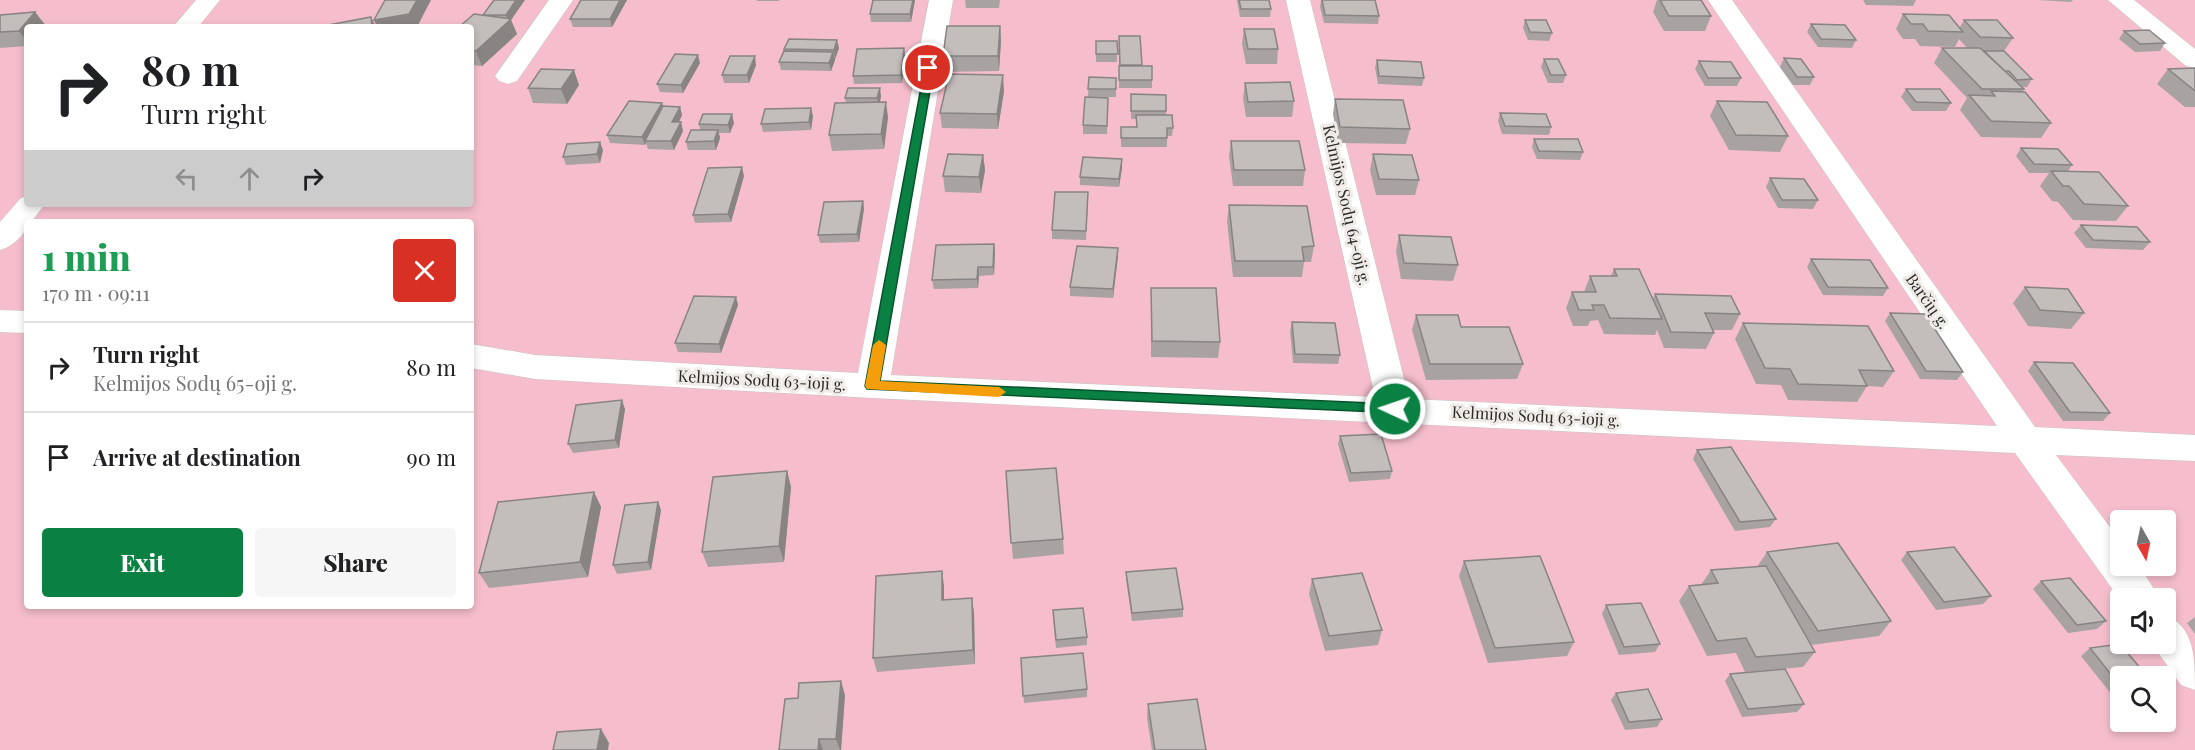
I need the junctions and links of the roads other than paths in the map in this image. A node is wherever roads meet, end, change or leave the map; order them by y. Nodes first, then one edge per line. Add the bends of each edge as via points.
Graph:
1 (208, 0) edge
2 (561, 0) edge
3 (941, 0) edge
4 (1298, 0) edge
5 (1720, 0) edge
6 (2120, 0) edge
7 (188, 24) edge
8 (2195, 61) edge
9 (508, 76) dead end
10 (28, 207) edge
11 (0, 241) edge
12 (0, 321) edge
13 (24, 322) edge
14 (474, 357) edge
15 (872, 386) junction
16 (1395, 409) junction
17 (2026, 441) junction
18 (2195, 448) edge
19 (2134, 588) edge
20 (2176, 646) edge
21 (2195, 672) edge

1 - 7 street
2 - 9 street
3 - 15 street
4 - 16 street, Kelmijos Sodų 64-oji g.
5 - 17 street, Barčių g.
6 - 8 street
10 - 11 street
12 - 13 street
14 - 15 street, Kelmijos Sodų 63-ioji g. via 535,367
15 - 16 street, Kelmijos Sodų 63-ioji g.
16 - 17 street, Kelmijos Sodų 63-ioji g.
17 - 18 street, Kelmijos Sodų 63-ioji g.
17 - 19 street, Barčių g.
20 - 21 street

